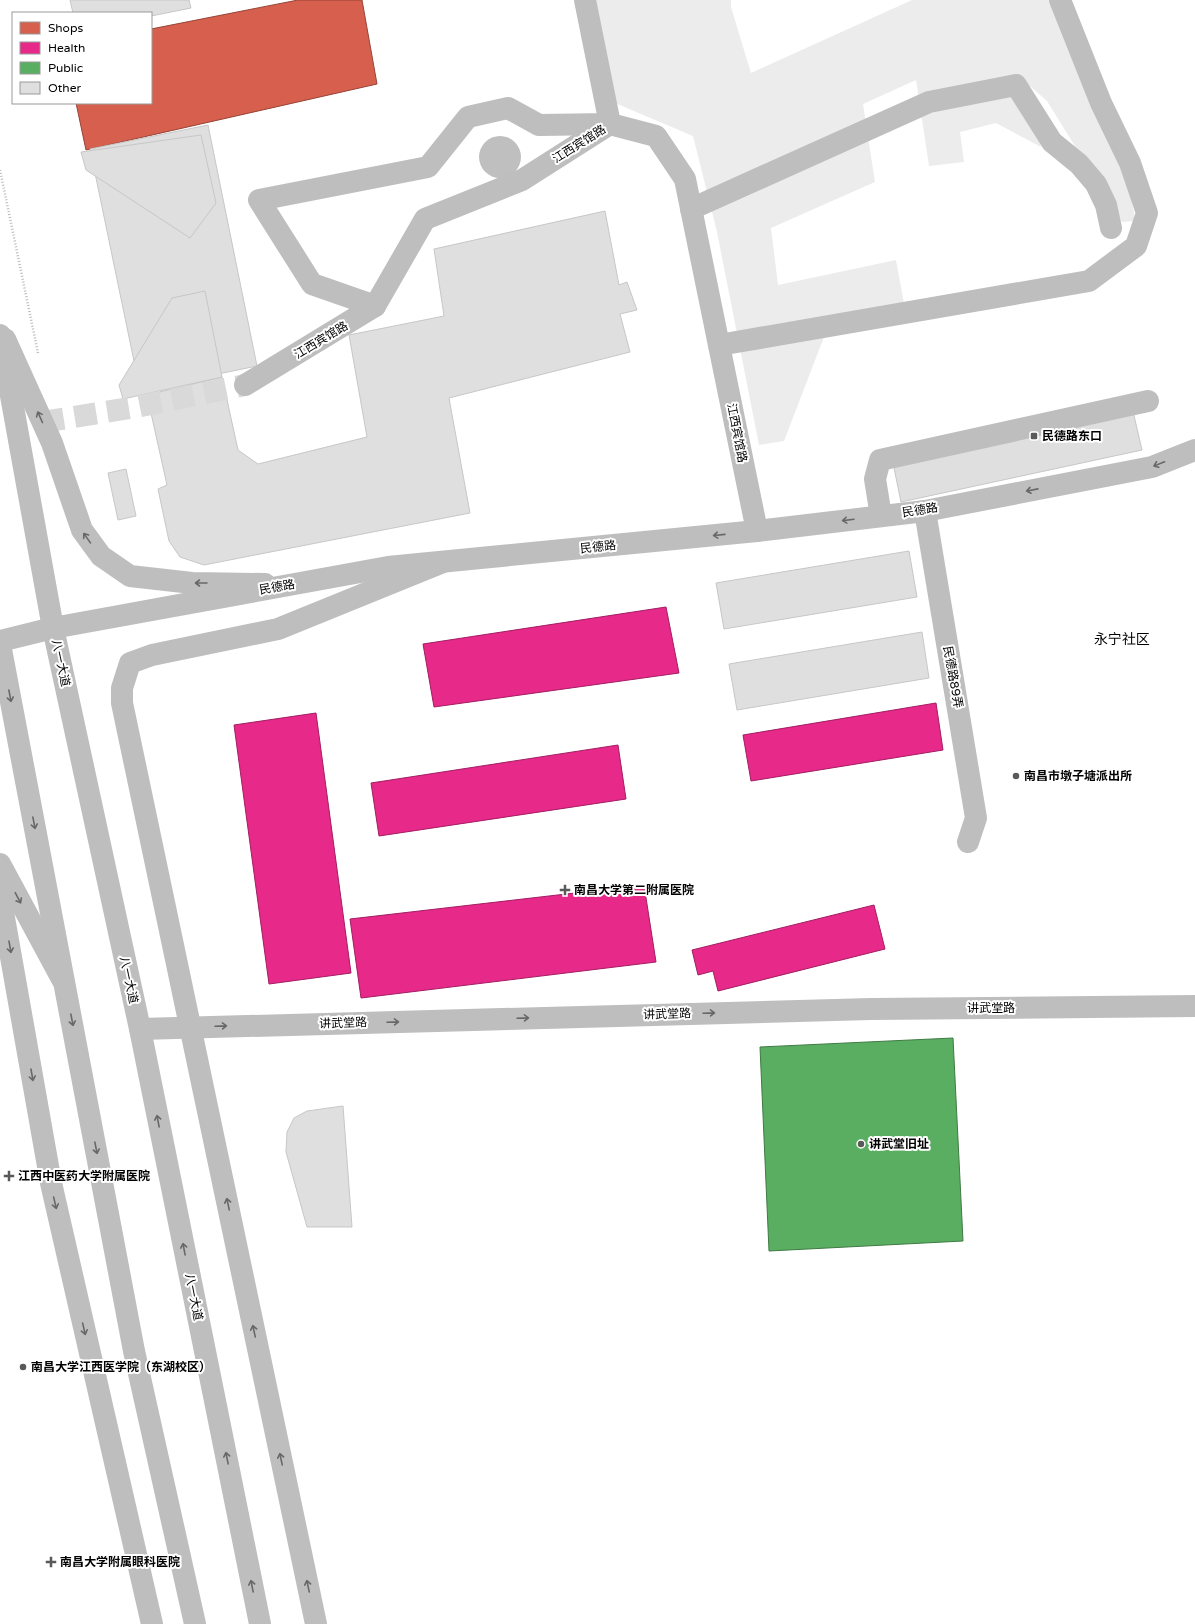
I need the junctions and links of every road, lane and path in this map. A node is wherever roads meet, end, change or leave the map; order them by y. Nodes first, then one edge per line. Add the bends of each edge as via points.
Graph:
1 (585, 0) edge
2 (1060, 0) edge
3 (610, 124) junction
4 (0, 170) edge
5 (691, 209) junction
6 (1111, 228) dead end
7 (375, 306) junction
8 (0, 329) edge
9 (0, 335) edge
10 (719, 345) junction
11 (39, 358) dead end
12 (246, 386) tunnel mouth
13 (1148, 401) dead end
14 (1195, 450) edge
15 (925, 510) junction
16 (881, 516) junction
17 (756, 531) junction
18 (443, 562) junction
19 (296, 584) junction
20 (53, 628) junction
21 (0, 642) edge
22 (968, 842) dead end
23 (0, 864) edge
24 (0, 895) edge
25 (66, 986) junction
26 (1195, 1006) edge
27 (190, 1027) junction
28 (140, 1029) junction
29 (152, 1624) edge
30 (195, 1624) edge
31 (260, 1624) edge
32 (316, 1624) edge

1 - 3 main road
2 - 10 main road via 1101,103 1130,163 1147,213 1136,246 1089,281
3 - 5 main road, 江西宾馆路 via 656,136 685,179
3 - 7 main road, 江西宾馆路 via 522,180 425,219
3 - 7 main road via 539,125 508,108 468,117 428,167 259,200 312,284
4 - 11 path
5 - 6 main road via 929,102 1016,85 1052,142 1079,164 1096,184 1106,205
5 - 10 main road, 江西宾馆路
7 - 12 main road, 江西宾馆路
19 -> 8 main road via 192,583 130,576 100,556 82,530 52,443
9 - 20 main road, 八一大道
10 - 17 main road, 江西宾馆路
13 - 16 main road via 880,460 876,479
14 -> 15 main road, 民德路 via 1152,467
15 - 16 main road, 民德路
15 - 22 main road, 民德路89弄 via 976,818
16 -> 17 main road, 民德路
17 -> 18 main road, 民德路
18 - 19 main road, 民德路 via 388,567
18 - 27 main road via 278,629 152,655 130,663 122,688 122,703
19 - 20 main road, 民德路
20 - 21 main road, 民德路
20 - 28 main road, 八一大道
21 -> 25 main road
23 -> 25 main road
24 -> 29 main road via 51,1183
25 -> 30 main road via 134,1352
27 -> 26 main road, 讲武堂路 via 871,1009
27 - 28 main road, 讲武堂路
32 -> 27 main road
31 -> 28 main road, 八一大道

